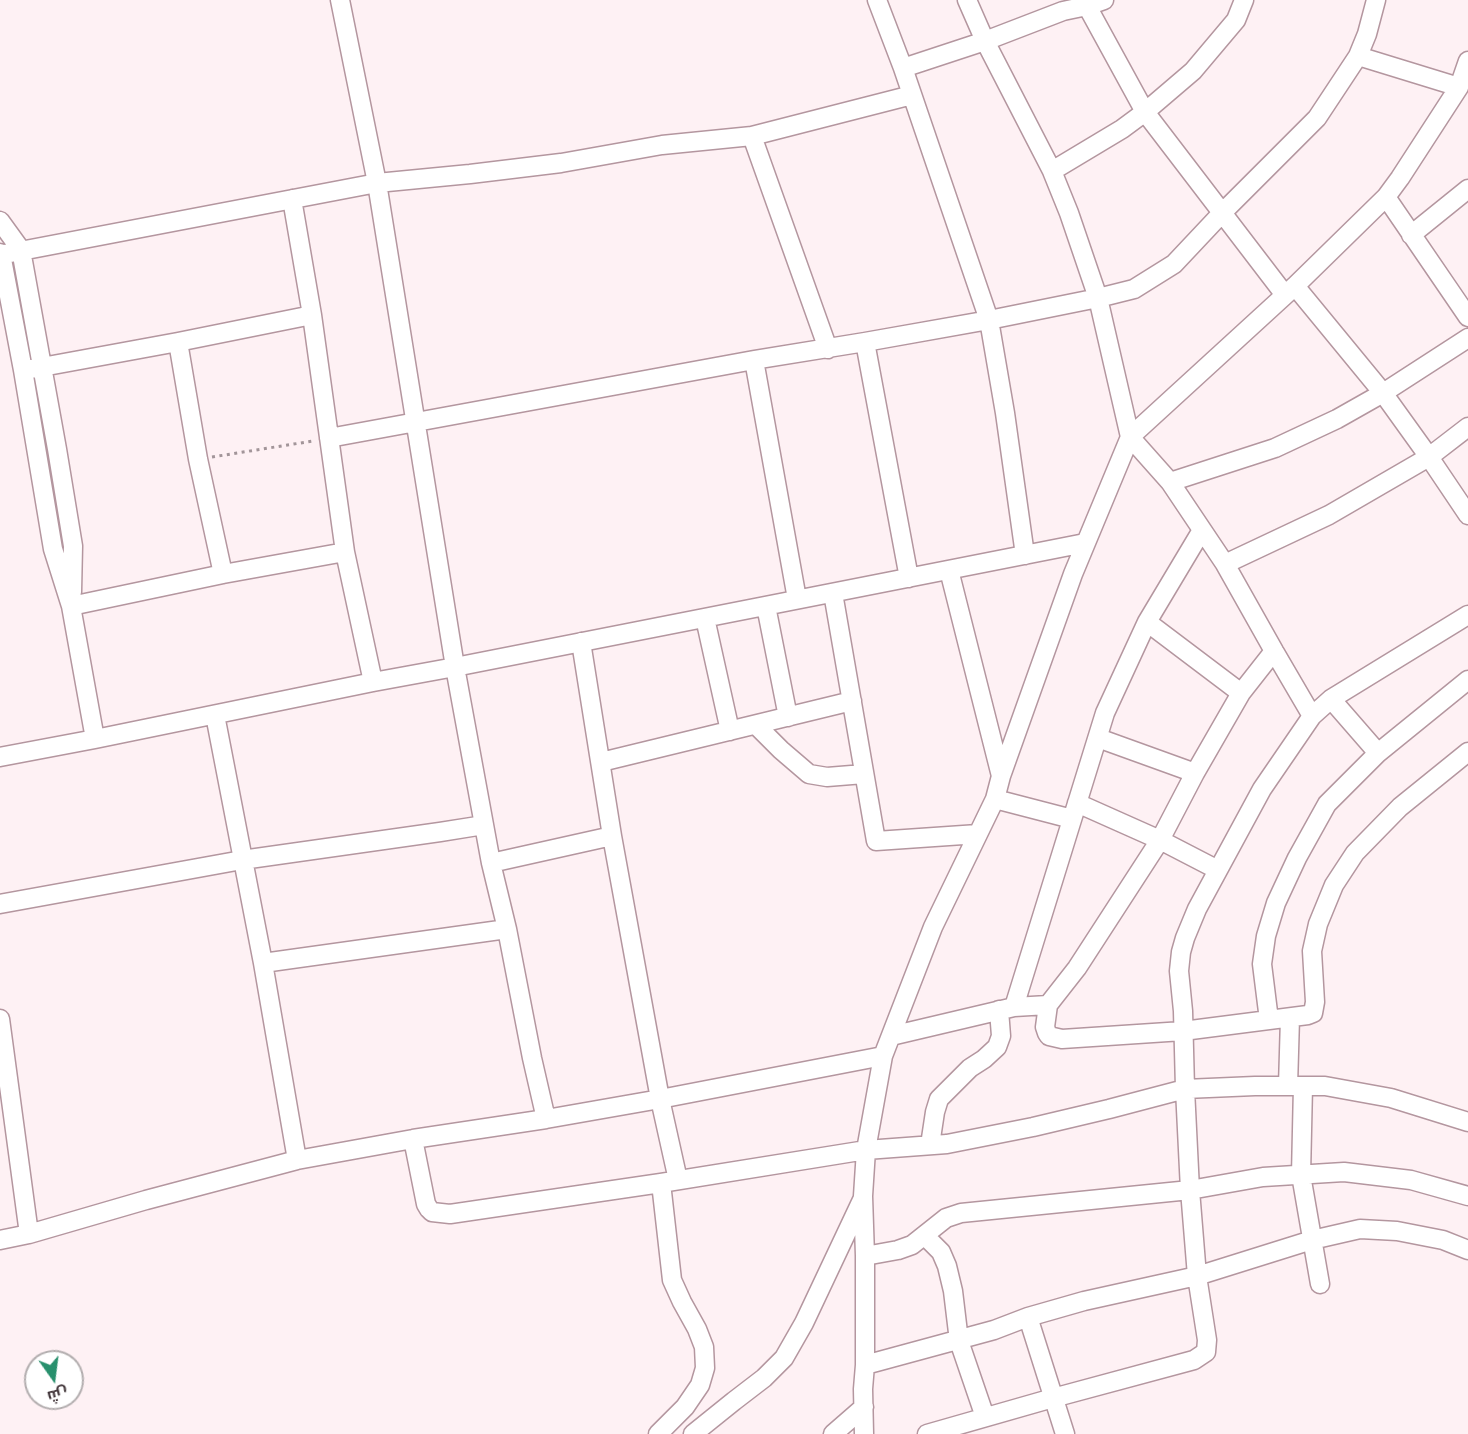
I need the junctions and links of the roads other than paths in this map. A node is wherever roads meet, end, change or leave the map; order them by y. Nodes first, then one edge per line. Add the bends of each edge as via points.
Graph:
1 (340, 0) edge
2 (878, 0) edge
3 (967, 0) edge
4 (1244, 0) edge
5 (1376, 0) edge
6 (1095, 3) edge
7 (1061, 6) edge
8 (985, 41) junction
9 (1358, 56) junction
10 (1468, 61) edge
11 (903, 68) junction
12 (1459, 87) junction
13 (912, 95) junction
14 (1145, 112) junction
15 (752, 136) junction
16 (1052, 171) junction
17 (377, 183) junction
18 (1468, 189) edge
19 (1386, 197) junction
20 (292, 199) junction
21 (1222, 213) junction
22 (0, 221) edge
23 (1411, 235) junction
24 (21, 250) junction
25 (0, 254) edge
26 (1290, 291) junction
27 (1098, 298) junction
28 (312, 315) junction
29 (1468, 317) edge
30 (989, 320) junction
31 (1468, 338) edge
32 (178, 342) junction
33 (865, 342) junction
34 (828, 349) junction
35 (754, 360) junction
36 (43, 366) junction
37 (23, 370) junction
38 (1383, 393) junction
39 (415, 422) junction
40 (1468, 427) edge
41 (1130, 437) junction
42 (329, 438) junction
43 (1429, 457) junction
44 (1170, 482) junction
45 (1468, 515) edge
46 (1202, 530) junction
47 (1085, 543) junction
48 (345, 552) junction
49 (1024, 555) junction
50 (1225, 564) junction
51 (949, 570) junction
52 (223, 574) junction
53 (909, 578) junction
54 (832, 593) junction
55 (797, 599) junction
56 (71, 606) junction
57 (766, 606) junction
58 (1468, 615) edge
59 (705, 618) junction
60 (1148, 622) junction
61 (580, 642) junction
62 (1274, 651) junction
63 (455, 667) junction
64 (1468, 680) edge
65 (373, 682) junction
66 (1241, 693) junction
67 (1331, 699) junction
68 (852, 701) junction
69 (215, 715) junction
70 (1312, 716) junction
71 (788, 717) junction
72 (756, 725) junction
73 (730, 731) junction
74 (1098, 738) junction
75 (95, 739) junction
76 (1468, 752) edge
77 (1378, 753) junction
78 (0, 757) edge
79 (600, 762) junction
80 (1195, 773) junction
81 (864, 774) junction
82 (1001, 776) junction
83 (995, 799) junction
84 (1075, 811) junction
85 (484, 825) junction
86 (978, 834) junction
87 (612, 837) junction
88 (1160, 840) junction
89 (242, 860) junction
90 (491, 863) junction
91 (1218, 870) junction
92 (0, 904) edge
93 (507, 929) junction
94 (263, 963) junction
95 (1048, 1005) junction
96 (1007, 1009) junction
97 (1290, 1018) junction
98 (0, 1019) edge
99 (1269, 1020) junction
100 (1183, 1031) junction
101 (891, 1036) junction
102 (883, 1056) junction
103 (1296, 1086) junction
104 (1185, 1089) junction
105 (660, 1099) junction
106 (546, 1119) junction
107 (1468, 1122) edge
108 (413, 1139) junction
109 (930, 1145) junction
110 (866, 1150) junction
111 (297, 1161) junction
112 (1301, 1175) junction
113 (670, 1182) junction
114 (1190, 1190) junction
115 (863, 1196) junction
116 (1468, 1197) edge
117 (29, 1234) junction
118 (925, 1236) junction
119 (0, 1240) edge
120 (1312, 1240) junction
121 (1468, 1250) edge
122 (865, 1256) junction
123 (1197, 1276) junction
124 (1320, 1284) dead end
125 (1028, 1317) junction
126 (959, 1341) junction
127 (865, 1365) junction
128 (1053, 1398) junction
129 (864, 1407) junction
130 (985, 1417) junction
131 (658, 1434) edge
132 (693, 1434) edge
133 (833, 1434) edge
134 (864, 1434) edge
135 (927, 1434) edge
136 (1065, 1434) edge

1 - 17 street
2 - 11 street
3 - 8 street
4 - 14 street via 1236,20 1193,71
5 - 9 street
6 - 7 street
6 - 14 street
7 - 8 street
8 - 11 street
8 - 16 street
9 - 12 street
9 - 21 street via 1317,118
10 - 12 street
11 - 13 street
12 - 19 street
13 - 15 street
13 - 30 street
14 - 16 street
14 - 21 street
15 - 17 street via 561,163
15 - 34 street
16 - 27 street
17 - 20 street
17 - 39 street
18 - 23 street
19 - 23 street
19 - 26 street
20 - 24 street
20 - 28 street
21 - 26 street
21 - 27 street via 1174,264 1134,289
22 - 24 street
23 - 29 street
24 - 25 street
24 - 36 street
25 - 37 street
26 - 38 street
26 - 41 street
27 - 30 street
27 - 41 street
28 - 32 street
28 - 42 street
30 - 33 street
30 - 49 street
31 - 38 street
32 - 36 street
32 - 52 street
33 - 34 street
33 - 53 street
34 - 35 street
35 - 39 street
35 - 55 street
36 - 37 street
36 - 56 street via 73,546
37 - 56 street via 53,549
38 - 43 street
38 - 44 street via 1275,448
39 - 42 street
39 - 63 street
40 - 43 street
41 - 44 street
41 - 47 street
42 - 48 street
43 - 45 street
43 - 50 street via 1329,515
44 - 46 street
46 - 50 street
46 - 60 street
47 - 49 street
47 - 82 street
48 - 52 street
48 - 65 street
49 - 51 street
50 - 62 street
51 - 53 street
51 - 82 street
52 - 56 street
53 - 54 street
54 - 55 street
54 - 68 street
55 - 57 street
56 - 75 street
57 - 59 street
57 - 71 street
58 - 67 street
59 - 61 street
59 - 73 street
60 - 66 street
60 - 74 street via 1105,713
61 - 63 street
61 - 79 street
62 - 66 street
62 - 70 street
63 - 65 street
63 - 85 street
64 - 77 street
65 - 69 street
66 - 80 street
67 - 70 street
67 - 77 street
68 - 71 street
68 - 81 street
69 - 75 street
69 - 89 street
70 - 91 street via 1262,789
71 - 72 street
72 - 73 street
72 - 81 street via 809,774
73 - 79 street
74 - 80 street
74 - 84 street
75 - 78 street
76 - 97 street via 1400,807 1350,861 1334,885 1318,924 1312,951 1313,1013
77 - 99 street via 1328,804 1276,903 1262,964
79 - 87 street
80 - 88 street
81 - 86 street via 876,841
82 - 83 street
83 - 84 street
83 - 86 street
84 - 88 street
84 - 96 street
85 - 89 street
85 - 90 street
86 - 101 street via 933,927
87 - 90 street
87 - 105 street
88 - 91 street
88 - 95 street via 1077,968
89 - 92 street
89 - 94 street
90 - 93 street
91 - 100 street via 1180,952
93 - 94 street
93 - 106 street
94 - 111 street
95 - 96 street
95 - 100 street via 1045,1027 1052,1038
96 - 101 street
96 - 109 street via 997,1047 939,1099
97 - 99 street
97 - 103 street
98 - 117 street
99 - 100 street
100 - 104 street
101 - 102 street
102 - 105 street
102 - 110 street
103 - 104 street
103 - 107 street via 1325,1086 1391,1098
103 - 112 street
104 - 109 street via 1033,1127
104 - 114 street
105 - 106 street
105 - 113 street
106 - 108 street
108 - 111 street
108 - 113 street via 426,1204 438,1213
109 - 110 street
110 - 113 street
110 - 115 street
111 - 117 street
112 - 114 street via 1263,1177
112 - 116 street via 1344,1172 1411,1180
112 - 120 street
113 - 131 street via 672,1280 704,1347 705,1368 700,1385 685,1407
114 - 118 street via 961,1213 946,1218
114 - 123 street
115 - 122 street
115 - 132 street via 784,1358
117 - 119 street
118 - 122 street via 898,1250
118 - 126 street via 941,1252 947,1266
120 - 121 street via 1360,1229 1397,1231 1443,1240
120 - 123 street
120 - 124 street
122 - 127 street
123 - 125 street
123 - 128 street via 1206,1352 1194,1360
125 - 126 street
125 - 128 street
126 - 127 street
126 - 130 street
127 - 129 street
128 - 130 street
128 - 136 street
129 - 133 street
129 - 134 street
130 - 135 street

